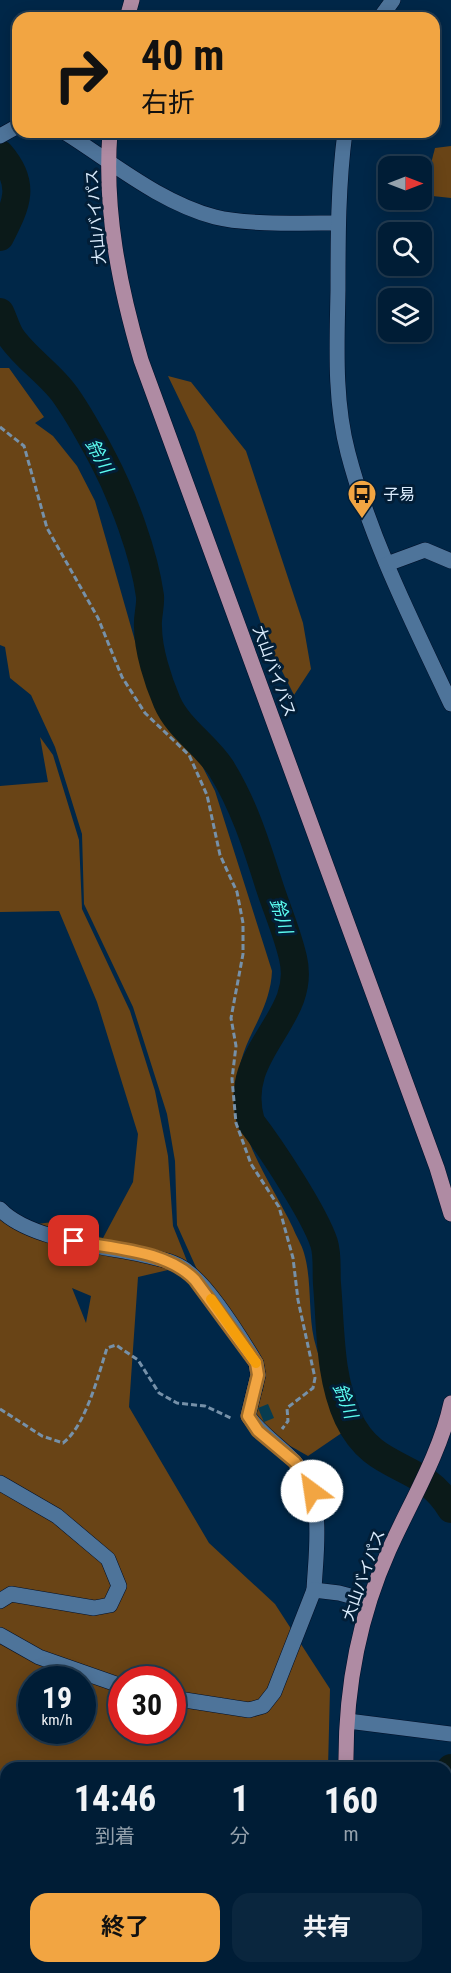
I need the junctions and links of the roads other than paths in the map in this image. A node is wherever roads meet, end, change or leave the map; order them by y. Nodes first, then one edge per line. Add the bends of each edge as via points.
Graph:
1 (74, 138) edge
2 (110, 138) edge
3 (345, 138) edge
4 (108, 159) junction
5 (339, 223) junction
6 (451, 561) edge
7 (387, 564) junction
8 (451, 704) edge
9 (0, 1209) edge
10 (451, 1214) edge
11 (451, 1403) edge
12 (0, 1483) edge
13 (314, 1590) junction
14 (0, 1601) edge
15 (369, 1601) junction
16 (0, 1635) edge
17 (108, 1681) edge
18 (186, 1700) edge
19 (348, 1721) junction
20 (447, 1734) edge
21 (346, 1762) edge

1 - 4 street
2 - 4 main road, 大山バイパス
3 - 5 street
4 - 5 street via 149,188 216,217
4 - 10 main road, 大山バイパス via 117,268 141,360 438,1168
5 - 7 street via 339,407 363,505
6 - 7 street via 425,550
7 - 8 street
9 - 13 street via 30,1228 165,1260 187,1271 204,1289 256,1363 258,1375 248,1416 295,1462 312,1491 317,1525
11 - 15 main road, 大山バイパス
12 - 14 street via 57,1516 108,1559 119,1586 110,1605 94,1608 10,1594
13 - 15 street
13 - 18 street via 274,1692 263,1706 249,1710
15 - 19 main road, 大山バイパス via 352,1675
16 - 17 street via 39,1657
19 - 20 street
19 - 21 main road, 大山バイパス

